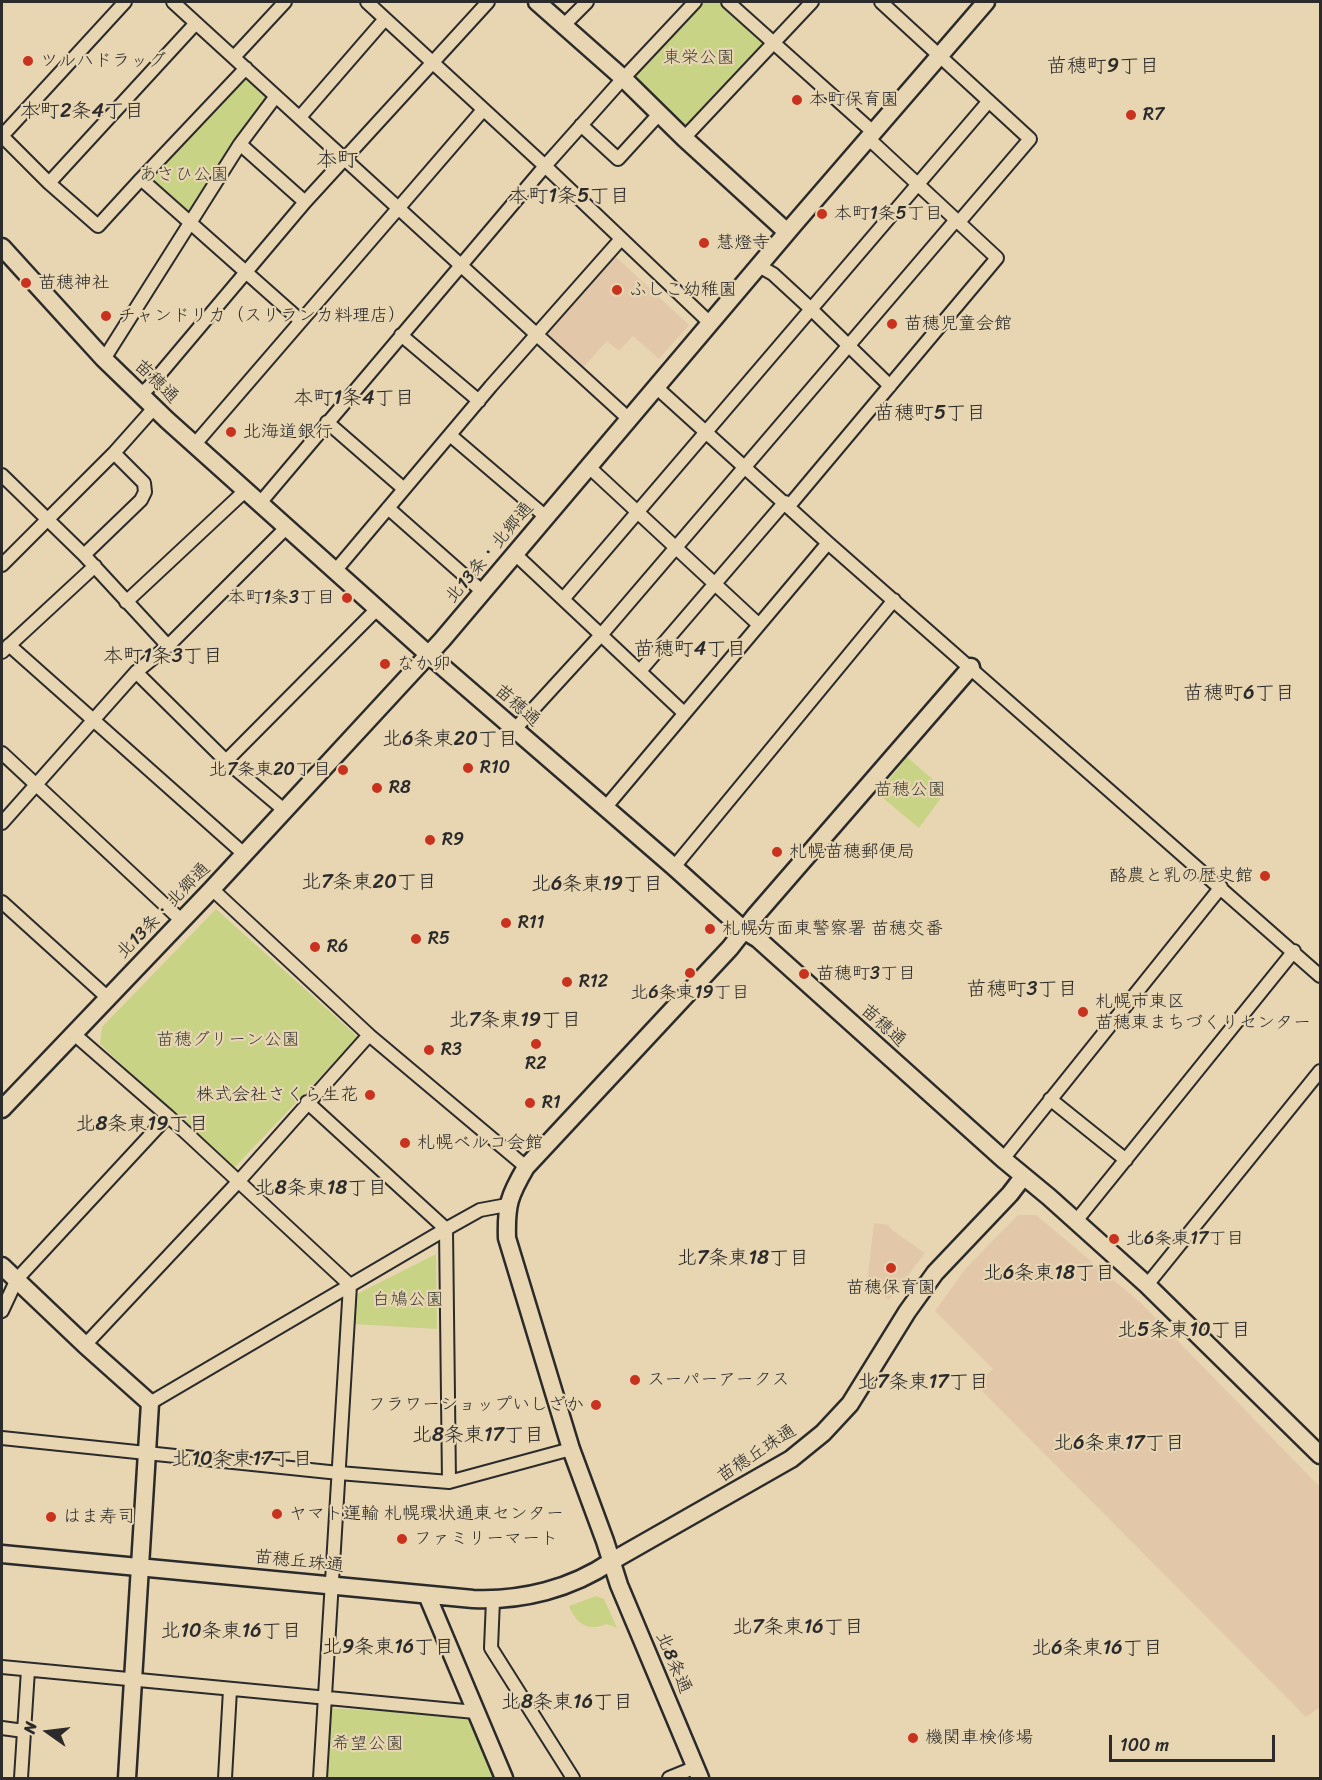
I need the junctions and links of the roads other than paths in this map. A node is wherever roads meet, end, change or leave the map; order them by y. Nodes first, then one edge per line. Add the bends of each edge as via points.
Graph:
1 (125, 2) edge
2 (173, 2) edge
3 (285, 2) edge
4 (367, 2) edge
5 (488, 2) edge
6 (537, 2) edge
7 (587, 2) edge
8 (695, 2) edge
9 (729, 2) edge
10 (812, 2) edge
11 (881, 2) edge
12 (986, 2) edge
13 (385, 19) junction
14 (196, 23) junction
15 (563, 26) junction
16 (772, 43) junction
17 (939, 56) junction
18 (234, 57) junction
19 (432, 63) junction
20 (246, 68) junction
21 (623, 78) junction
22 (276, 96) junction
23 (989, 101) junction
24 (483, 110) junction
25 (660, 113) junction
26 (300, 117) junction
27 (581, 125) junction
28 (870, 135) junction
29 (2, 136) edge
30 (684, 138) junction
31 (240, 144) junction
32 (345, 158) junction
33 (545, 166) junction
34 (141, 178) junction
35 (50, 183) junction
36 (918, 184) junction
37 (305, 202) junction
38 (398, 208) junction
39 (958, 221) junction
40 (189, 222) junction
41 (787, 232) junction
42 (621, 239) junction
43 (2, 247) edge
44 (462, 264) junction
45 (759, 266) junction
46 (245, 272) junction
47 (811, 309) junction
48 (301, 321) junction
49 (710, 323) junction
50 (537, 333) junction
51 (401, 335) junction
52 (848, 344) junction
53 (105, 358) junction
54 (890, 386) junction
55 (656, 387) junction
56 (141, 394) junction
57 (479, 401) junction
58 (154, 408) junction
59 (630, 420) junction
60 (327, 422) junction
61 (705, 432) junction
62 (450, 435) junction
63 (195, 444) junction
64 (114, 453) junction
65 (589, 467) junction
66 (743, 467) junction
67 (2, 475) edge
68 (404, 489) junction
69 (246, 490) junction
70 (260, 503) junction
71 (787, 504) junction
72 (388, 508) junction
73 (639, 512) junction
74 (546, 517) junction
75 (49, 520) junction
76 (287, 527) junction
77 (828, 543) junction
78 (677, 547) junction
79 (515, 554) junction
80 (84, 555) junction
81 (2, 565) edge
82 (94, 566) junction
83 (335, 570) junction
84 (715, 584) junction
85 (483, 592) junction
86 (564, 598) junction
87 (894, 600) junction
88 (126, 602) junction
89 (377, 609) junction
90 (758, 624) junction
91 (601, 635) junction
92 (168, 646) junction
93 (5, 649) edge
94 (429, 655) junction
95 (971, 667) junction
96 (640, 671) junction
97 (136, 672) junction
98 (684, 712) junction
99 (93, 719) junction
100 (515, 729) junction
101 (2, 753) edge
102 (226, 761) junction
103 (35, 784) junction
104 (605, 808) junction
105 (284, 810) junction
106 (2, 823) edge
107 (244, 854) junction
108 (674, 867) junction
109 (1221, 887) junction
110 (212, 889) junction
111 (2, 902) edge
112 (181, 920) junction
113 (745, 931) junction
114 (1294, 951) junction
115 (1320, 976) edge
116 (108, 998) junction
117 (74, 1034) junction
118 (369, 1035) junction
119 (1320, 1071) edge
120 (1050, 1099) junction
121 (307, 1102) junction
122 (2, 1106) edge
123 (168, 1116) junction
124 (1003, 1159) junction
125 (1126, 1160) junction
126 (526, 1167) junction
127 (1023, 1177) junction
128 (238, 1182) junction
129 (507, 1205) junction
130 (1076, 1221) junction
131 (446, 1229) junction
132 (2, 1266) edge
133 (16, 1279) junction
134 (1147, 1285) junction
135 (350, 1286) junction
136 (2, 1311) edge
137 (85, 1345) junction
138 (150, 1404) junction
139 (2, 1438) edge
140 (571, 1449) junction
141 (147, 1454) junction
142 (1320, 1455) edge
143 (339, 1473) junction
144 (449, 1482) junction
145 (2, 1554) edge
146 (612, 1561) junction
147 (140, 1566) junction
148 (332, 1585) junction
149 (427, 1595) junction
150 (493, 1600) junction
151 (2, 1667) edge
152 (28, 1670) junction
153 (134, 1679) junction
154 (230, 1690) junction
155 (325, 1698) junction
156 (475, 1712) junction
157 (2, 1728) edge
158 (24, 1731) junction
159 (698, 1773) edge
160 (21, 1779) edge
161 (127, 1779) edge
162 (225, 1779) edge
163 (320, 1779) edge
164 (504, 1779) edge
165 (573, 1779) edge
166 (669, 1779) edge

1 - 29 street
2 - 14 street
3 - 18 street
4 - 13 street
5 - 19 street
6 - 15 street
7 - 15 street
8 - 21 street
9 - 16 street
10 - 16 street
11 - 17 street
12 - 17 street, 北13条・北郷通
13 - 19 street
13 - 26 street
14 - 18 street
14 - 35 street
15 - 21 street
16 - 28 street
16 - 30 street
17 - 23 street
17 - 28 street, 北13条・北郷通
18 - 20 street
19 - 24 street
19 - 32 street
20 - 22 street
20 - 34 street
21 - 25 street
21 - 27 street
22 - 26 street
22 - 31 street
23 - 36 street
23 - 39 street via 1030,139
24 - 33 street
24 - 38 street
25 - 27 street via 618,159
25 - 30 street
26 - 32 street
27 - 33 street
28 - 36 street
28 - 41 street, 北13条・北郷通
29 - 35 street
30 - 41 street
31 - 37 street
31 - 40 street
32 - 37 street
32 - 38 street
33 - 42 street
33 - 44 street
34 - 35 street via 99,226
34 - 40 street
36 - 39 street
36 - 47 street
37 - 46 street
38 - 44 street
38 - 48 street
39 - 52 street
39 - 54 street via 997,258
40 - 46 street
40 - 53 street
41 - 45 street, 北13条・北郷通
42 - 49 street
42 - 50 street
43 - 53 street, 苗穂通
44 - 50 street
44 - 51 street
45 - 47 street
45 - 49 street, 北13条・北郷通
46 - 48 street
46 - 56 street
47 - 52 street
47 - 61 street
48 - 63 street
49 - 55 street, 北13条・北郷通
50 - 57 street
50 - 59 street
51 - 57 street
51 - 60 street
52 - 54 street
52 - 66 street
53 - 56 street, 苗穂通
54 - 71 street
55 - 59 street, 北13条・北郷通
55 - 61 street
56 - 58 street, 苗穂通
57 - 62 street
58 - 63 street, 苗穂通
58 - 64 street
59 - 65 street, 北13条・北郷通
60 - 68 street
60 - 70 street
61 - 66 street
61 - 73 street
62 - 68 street
62 - 74 street
63 - 69 street, 苗穂通
64 - 75 street
64 - 80 street via 144,483 145,492
65 - 73 street
65 - 74 street, 北13条・北郷通
66 - 71 street
66 - 78 street
67 - 75 street
68 - 72 street
69 - 70 street, 苗穂通
69 - 88 street
70 - 76 street, 苗穂通
71 - 77 street
71 - 84 street
72 - 83 street
72 - 85 street
73 - 78 street
73 - 86 street
74 - 79 street, 北13条・北郷通
75 - 80 street
75 - 81 street
76 - 83 street, 苗穂通
76 - 92 street
77 - 87 street
77 - 90 street
78 - 84 street
78 - 91 street
79 - 85 street, 北13条・北郷通
79 - 86 street
80 - 82 street
82 - 88 street
82 - 93 street
83 - 89 street, 苗穂通
84 - 90 street
84 - 96 street
85 - 94 street, 北13条・北郷通
86 - 91 street
87 - 95 street
87 - 108 street
88 - 92 street
89 - 94 street, 苗穂通
89 - 102 street
90 - 98 street
91 - 96 street
91 - 100 street
92 - 97 street
93 - 99 street
94 - 100 street, 苗穂通
94 - 105 street, 北13条・北郷通
95 - 109 street
95 - 113 street
96 - 98 street
97 - 99 street
97 - 102 street
98 - 104 street
99 - 103 street
99 - 107 street
100 - 104 street, 苗穂通
101 - 103 street
102 - 105 street
103 - 106 street
103 - 112 street
104 - 108 street, 苗穂通
105 - 107 street, 北13条・北郷通
107 - 110 street, 北13条・北郷通
108 - 113 street, 苗穂通
109 - 114 street
109 - 120 street
110 - 112 street, 北13条・北郷通
110 - 118 street
111 - 116 street
112 - 116 street, 北13条・北郷通
113 - 124 street, 苗穂通
113 - 126 street
114 - 115 street
114 - 125 street
116 - 117 street, 北13条・北郷通
117 - 122 street, 北13条・北郷通
117 - 123 street
118 - 121 street
118 - 126 street
119 - 134 street
120 - 124 street
120 - 125 street
121 - 128 street
121 - 131 street
123 - 128 street
123 - 133 street
124 - 127 street, 苗穂通
125 - 130 street
126 - 129 street
127 - 130 street
127 - 146 street, 苗穂丘珠通 via 935,1274 850,1404 824,1433 791,1459
128 - 135 street
128 - 137 street
129 - 131 street via 480,1210
129 - 140 street, 北8条通 via 507,1239
130 - 134 street
131 - 135 street
131 - 144 street
132 - 133 street
133 - 136 street
133 - 137 street
134 - 142 street
135 - 138 street
135 - 143 street
137 - 138 street
138 - 141 street
139 - 141 street
140 - 144 street
140 - 146 street, 北8条通
141 - 143 street
141 - 147 street
143 - 144 street
143 - 148 street
145 - 147 street, 苗穂丘珠通
146 - 150 street, 苗穂丘珠通 via 596,1572 540,1594
146 - 159 street, 北8条通
147 - 148 street, 苗穂丘珠通
147 - 153 street
148 - 149 street, 苗穂丘珠通
148 - 155 street
149 - 150 street, 苗穂丘珠通
149 - 156 street
150 - 165 street via 491,1648
151 - 152 street
152 - 153 street
152 - 158 street
153 - 154 street
153 - 161 street
154 - 155 street
154 - 162 street
155 - 156 street
155 - 163 street
156 - 164 street
157 - 158 street
158 - 160 street
159 - 166 street

